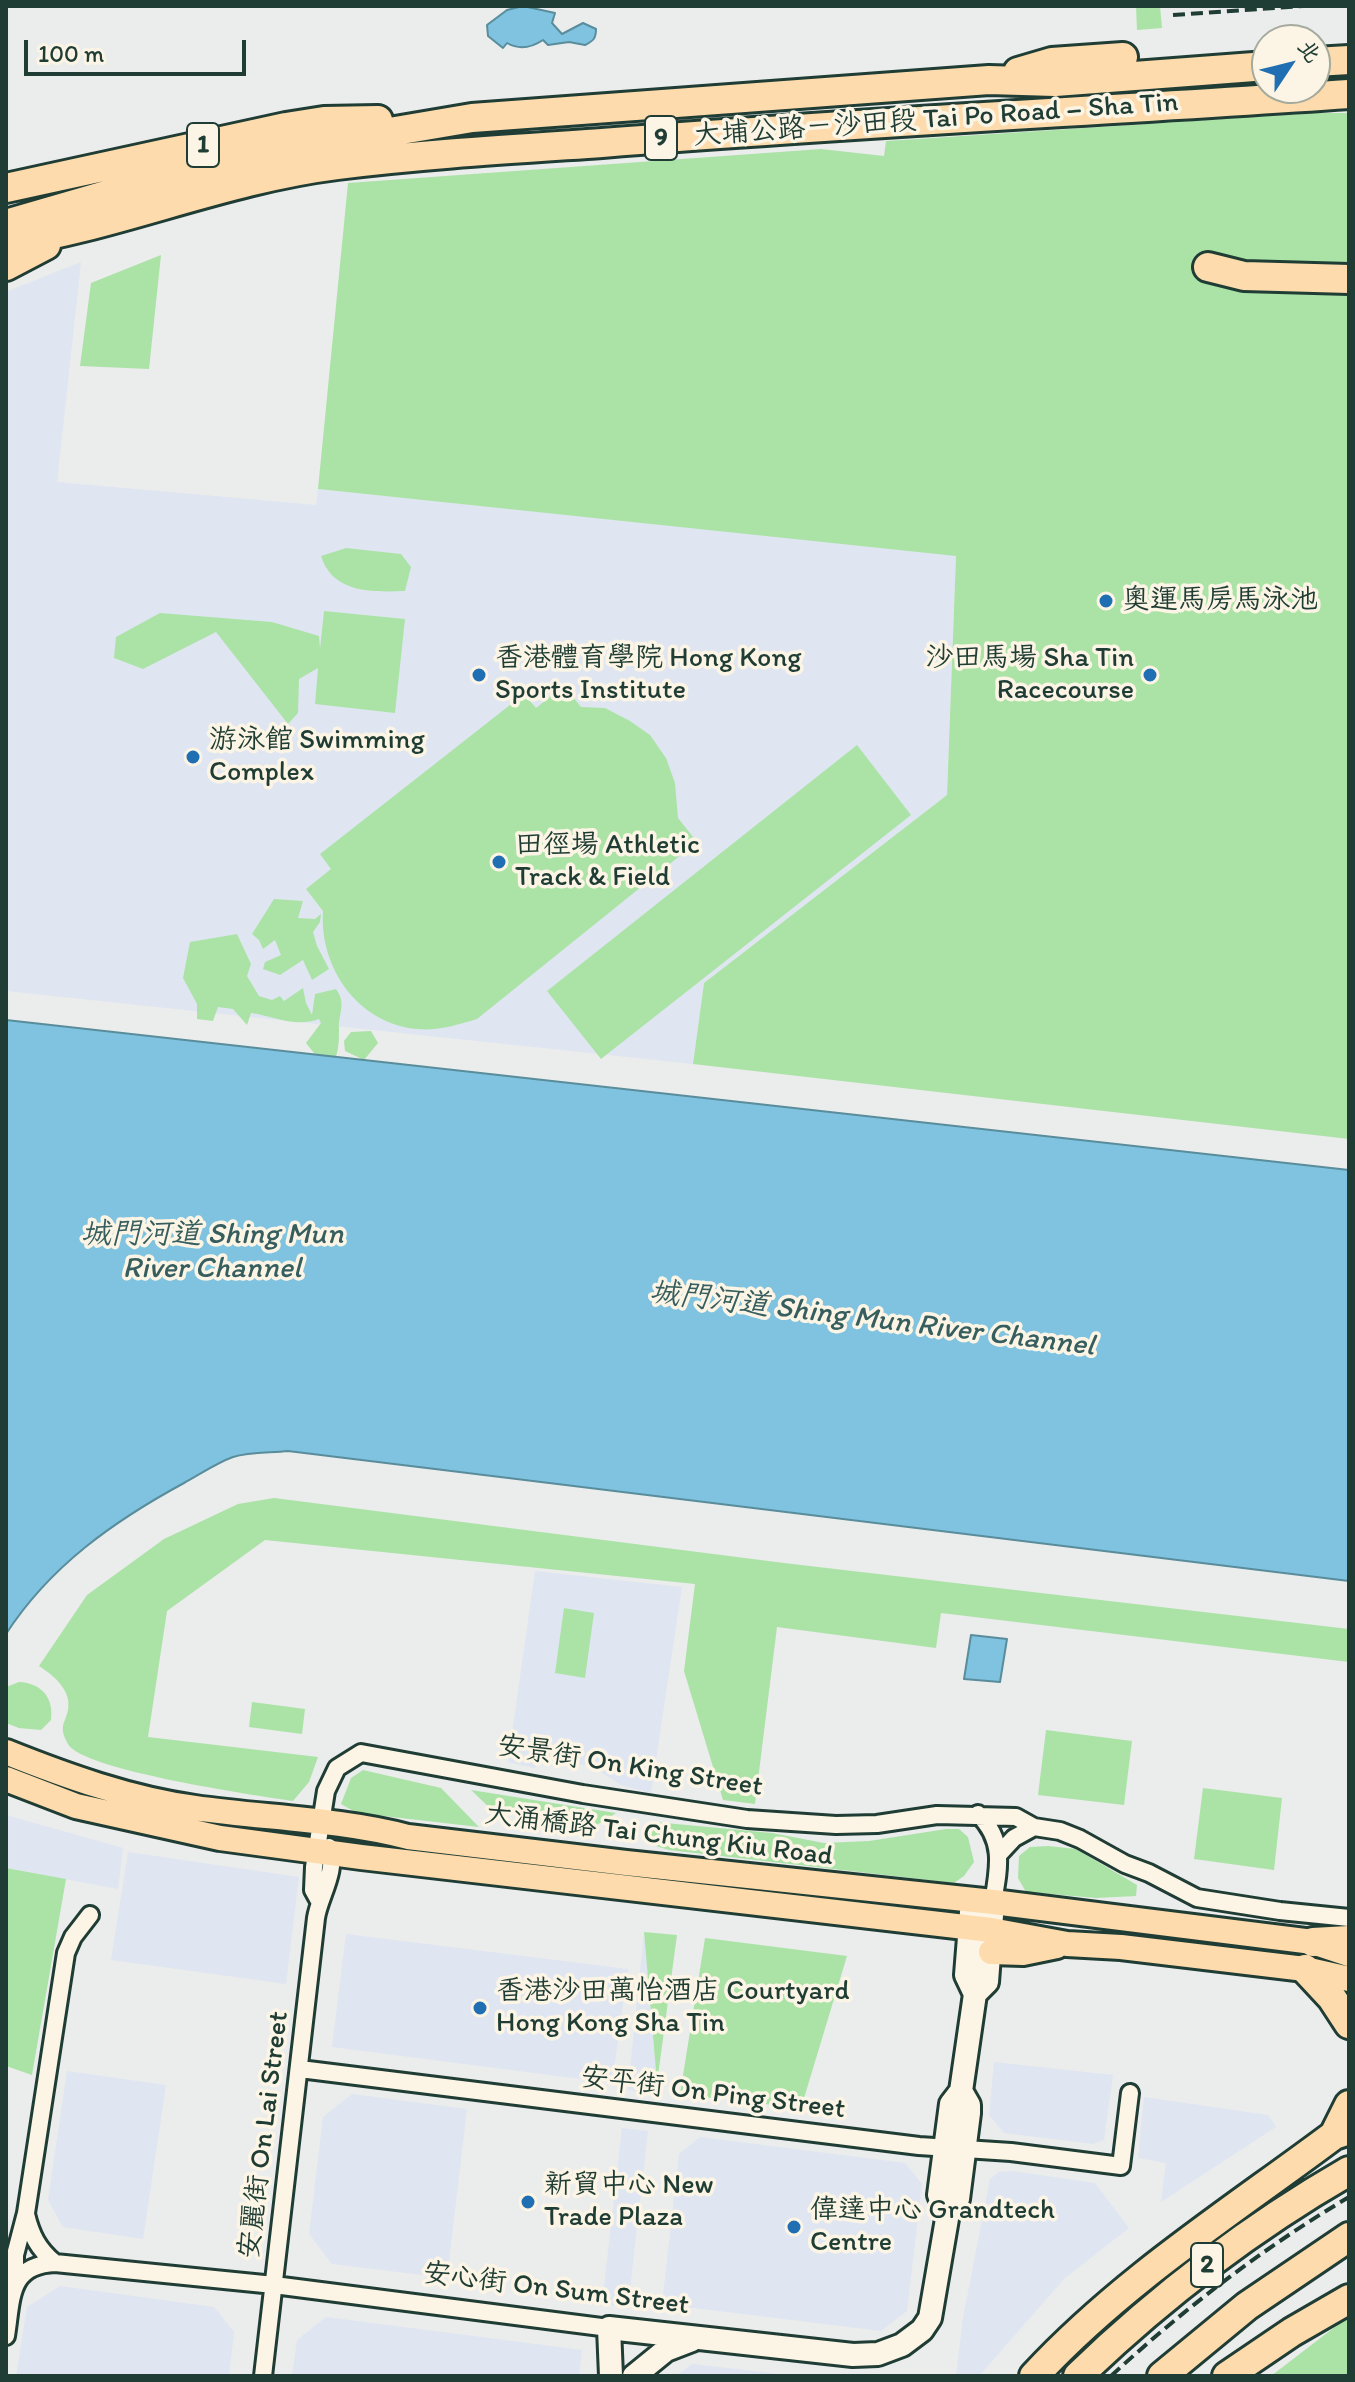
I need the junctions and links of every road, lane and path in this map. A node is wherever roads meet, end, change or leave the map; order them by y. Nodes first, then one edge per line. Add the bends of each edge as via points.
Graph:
1 (1251, 47) edge
2 (1251, 67) edge
3 (989, 80) junction
4 (1349, 94) edge
5 (472, 118) junction
6 (6, 188) edge
7 (6, 224) edge
8 (71, 231) junction
9 (6, 243) edge
10 (6, 266) edge
11 (1208, 267) dead end
12 (1349, 279) edge
13 (6, 1752) edge
14 (6, 1779) edge
15 (978, 1814) junction
16 (320, 1823) junction
17 (1034, 1827) junction
18 (324, 1852) junction
19 (1000, 1853) junction
20 (982, 1901) junction
21 (90, 1915) dead end
22 (1349, 1918) edge
23 (984, 1937) junction
24 (1349, 1940) edge
25 (1313, 1942) junction
26 (1349, 1954) edge
27 (1305, 1969) junction
28 (1349, 1979) edge
29 (975, 1994) junction
30 (1344, 2015) edge
31 (300, 2069) junction
32 (1130, 2093) dead end
33 (1349, 2105) edge
34 (1342, 2132) edge
35 (955, 2150) junction
36 (1349, 2171) edge
37 (26, 2213) junction
38 (1349, 2237) edge
39 (55, 2263) junction
40 (15, 2284) junction
41 (274, 2285) junction
42 (1349, 2299) edge
43 (609, 2328) junction
44 (6, 2336) edge
45 (697, 2339) junction
46 (263, 2376) edge
47 (611, 2376) edge
48 (634, 2376) edge
49 (1034, 2376) edge
50 (1078, 2376) edge
51 (1162, 2376) edge
52 (1227, 2376) edge

1 - 3 highway via 1052,62
2 - 3 highway, 大埔公路－沙田段 Tai Po Road – Sha Tin / 9 via 1055,82
3 - 5 highway, 大埔公路－沙田段 Tai Po Road – Sha Tin / 9
4 - 8 highway, 大埔公路－沙田段 Tai Po Road – Sha Tin / 9 via 743,131 332,165 178,199
5 - 6 highway, 1 via 324,121
5 - 7 highway, 大埔公路－沙田段 Tai Po Road – Sha Tin / 9 via 260,154
8 - 9 highway, 大埔公路－沙田段 Tai Po Road – Sha Tin / 9
8 - 10 highway
11 - 12 highway via 1244,276
13 - 16 main road, 大涌橋路 Tai Chung Kiu Road via 136,1796 190,1808
14 - 18 main road, 大涌橋路 Tai Chung Kiu Road via 129,1820
15 - 16 street, 安景街 On King Street via 836,1825 747,1819 361,1753 337,1768
15 - 17 street, 安景街 On King Street via 1016,1817
15 - 19 street via 989,1824
16 - 18 street, 安麗街 On Lai Street
16 - 20 main road, 大涌橋路 Tai Chung Kiu Road via 597,1860
17 - 19 street
17 - 22 street, 安景街 On King Street via 1080,1839 1197,1898
18 - 23 main road, 大涌橋路 Tai Chung Kiu Road
18 - 31 street, 安麗街 On Lai Street via 313,1890 319,1901
19 - 20 street
20 - 23 street
20 - 25 main road, 大涌橋路 Tai Chung Kiu Road
21 - 37 street via 66,1953
23 - 27 main road, 大涌橋路 Tai Chung Kiu Road
23 - 29 street, 安心街 On Sum Street via 987,1982
23 - 29 street, 安心街 On Sum Street via 966,1975
24 - 25 highway
25 - 26 main road, 大涌橋路 Tai Chung Kiu Road
27 - 28 main road, 大涌橋路 Tai Chung Kiu Road
27 - 30 highway
29 - 35 street, 安心街 On Sum Street via 961,2091 969,2105
31 - 35 street, 安平街 On Ping Street
31 - 41 street, 安麗街 On Lai Street
32 - 35 street, 安平街 On Ping Street via 1121,2166
33 - 34 highway
34 - 49 highway via 1150,2270
35 - 45 street, 安心街 On Sum Street via 958,2199 948,2213 933,2309 922,2330 902,2345 878,2354 853,2355
36 - 50 highway, 2 via 1211,2262
37 - 39 street via 35,2241
37 - 40 street via 13,2266
38 - 51 highway, 2 via 1247,2306
39 - 40 street, 安心街 On Sum Street via 26,2270
39 - 41 street, 安心街 On Sum Street
40 - 44 street
41 - 43 street, 安心街 On Sum Street
41 - 46 street, 安麗街 On Lai Street
42 - 52 highway
43 - 45 street, 安心街 On Sum Street
43 - 47 street
45 - 48 street via 666,2350

